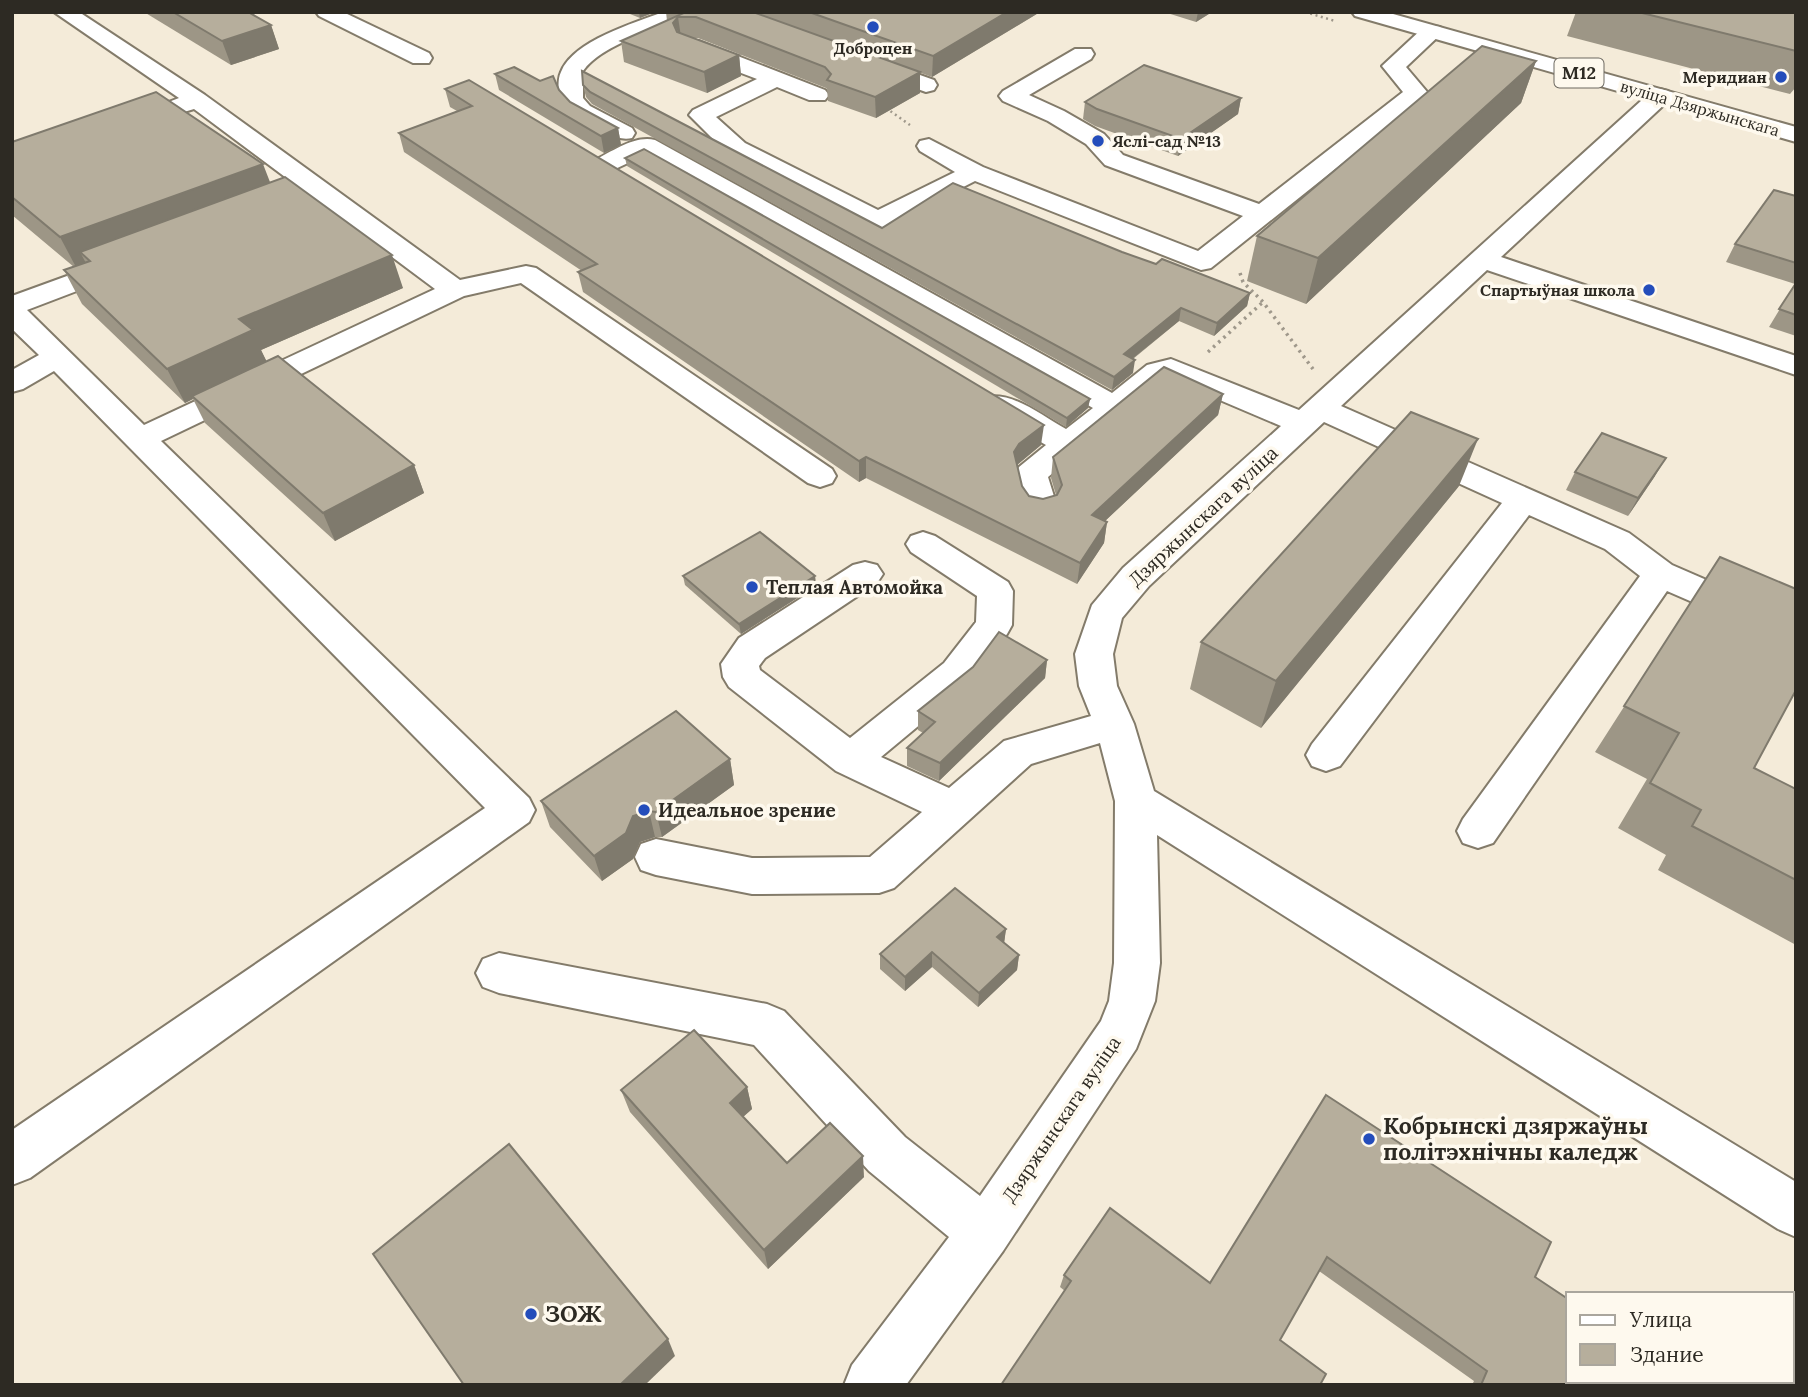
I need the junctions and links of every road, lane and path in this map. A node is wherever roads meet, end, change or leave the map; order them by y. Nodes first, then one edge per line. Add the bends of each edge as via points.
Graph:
1 (64, 12) edge
2 (326, 12) edge
3 (683, 12) edge
4 (1362, 12) edge
5 (1432, 32) junction
6 (689, 45) edge
7 (1083, 54) dead end
8 (848, 57) edge
9 (421, 58) dead end
10 (776, 79) junction
11 (926, 85) dead end
12 (817, 95) dead end
13 (1660, 96) junction
14 (197, 100) junction
15 (157, 113) edge
16 (1796, 135) edge
17 (646, 145) junction
18 (929, 146) dead end
19 (974, 172) junction
20 (627, 179) edge
21 (1263, 214) junction
22 (140, 258) edge
23 (1480, 259) junction
24 (1238, 265) dead end
25 (456, 290) junction
26 (1263, 302) junction
27 (12, 306) edge
28 (12, 312) edge
29 (57, 357) junction
30 (1796, 366) edge
31 (1183, 373) junction
32 (12, 383) edge
33 (978, 392) edge
34 (1114, 407) junction
35 (1317, 408) junction
36 (140, 439) junction
37 (1068, 444) junction
38 (820, 476) dead end
39 (1523, 499) junction
40 (1040, 506) edge
41 (923, 544) dead end
42 (865, 574) dead end
43 (1660, 574) junction
44 (1796, 634) edge
45 (1114, 724) junction
46 (1326, 755) dead end
47 (850, 760) junction
48 (1136, 801) junction
49 (954, 809) junction
50 (1478, 831) dead end
51 (656, 857) dead end
52 (499, 973) dead end
53 (12, 1160) edge
54 (1796, 1211) edge
55 (985, 1233) junction
56 (872, 1385) edge

1 - 14 street
2 - 9 street
3 - 17 street via 594,51 572,70 571,99 582,111
4 - 5 street, вуліца Дзяржынскага / М12
5 - 13 street, вуліца Дзяржынскага / М12
5 - 21 street via 1393,66 1416,93
6 - 10 street
7 - 21 street via 1011,96 1095,139 1114,160
8 - 11 street
10 - 12 street
10 - 19 street via 701,115 736,148 878,220
13 - 16 street, вуліца Дзяржынскага / М12
13 - 23 street, Дзяржынскага вуліца
14 - 15 street
14 - 25 street via 305,195
17 - 20 street via 592,158
17 - 34 street
18 - 19 street
19 - 21 street via 1201,262
22 - 27 street
23 - 30 street
23 - 35 street, Дзяржынскага вуліца
24 - 26 path via 1243,282
25 - 36 street
25 - 38 street via 526,274
26 - 31 path
26 - 35 path
28 - 29 street
29 - 32 street
29 - 36 street
31 - 34 street via 1171,368 1158,371
31 - 35 street
33 - 37 street
34 - 37 street
35 - 39 street
35 - 45 street, Дзяржынскага вуліца via 1136,577 1105,614 1094,654 1098,686
36 - 53 street via 514,810
37 - 40 street via 1031,474
39 - 43 street via 1617,541
39 - 46 street
41 - 47 street via 995,591 994,625 957,673
42 - 47 street via 752,648 740,664 743,677
43 - 44 street
43 - 50 street
45 - 48 street, Дзяржынскага вуліца
45 - 49 street via 1018,752
47 - 49 street
48 - 54 street
48 - 55 street, Дзяржынскага вуліца via 1132,1001 1119,1034
49 - 51 street via 879,875 752,876
52 - 55 street via 767,1026 887,1154
55 - 56 street, Дзяржынскага вуліца

